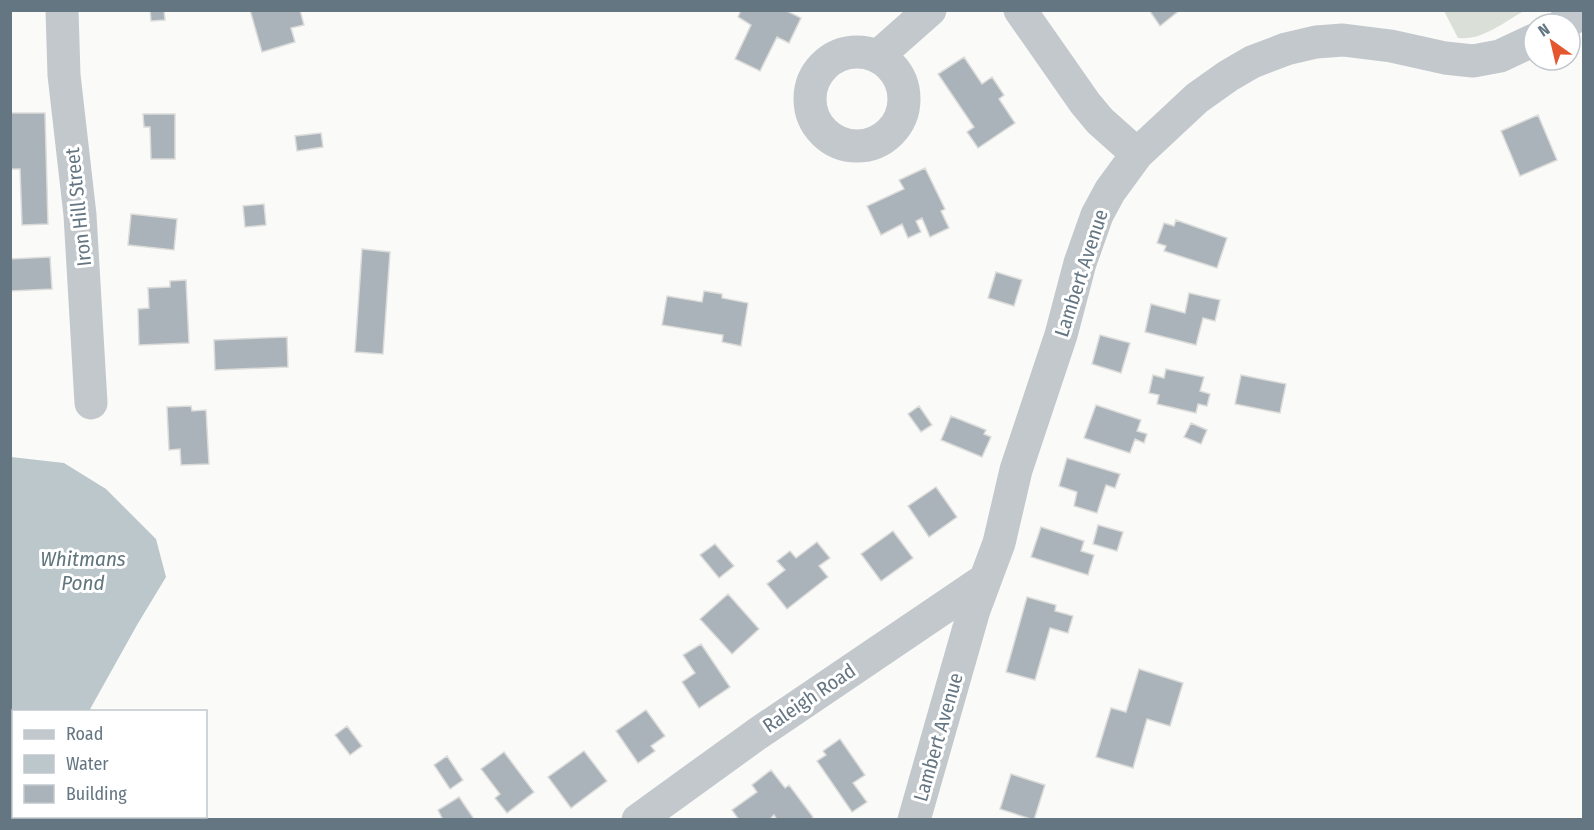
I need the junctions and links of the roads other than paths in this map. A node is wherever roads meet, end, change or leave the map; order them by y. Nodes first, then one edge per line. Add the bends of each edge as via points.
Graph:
1 (62, 10) edge
2 (930, 10) edge
3 (1020, 10) edge
4 (1522, 46) edge
5 (878, 56) dead end
6 (1137, 154) junction
7 (90, 403) dead end
8 (983, 581) junction
9 (638, 819) edge
10 (914, 819) edge

1 - 7 street, Iron Hill Street via 64,75 83,249
2 - 5 street
3 - 6 street via 1085,103
4 - 6 street, Lambert Avenue via 1500,56 1473,61 1343,40 1286,49 1228,76 1197,98
6 - 8 street, Lambert Avenue via 1097,215 1016,470 999,543
8 - 9 street, Raleigh Road
8 - 10 street, Lambert Avenue

